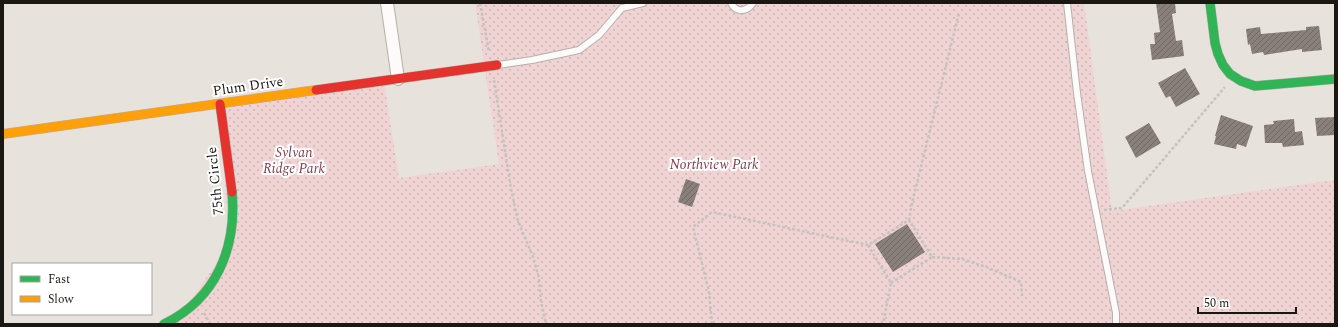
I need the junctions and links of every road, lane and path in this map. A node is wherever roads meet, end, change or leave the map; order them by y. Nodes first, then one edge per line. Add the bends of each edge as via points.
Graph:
1 (387, 3) edge
2 (480, 3) edge
3 (643, 3) edge
4 (731, 3) edge
5 (753, 3) edge
6 (1067, 3) edge
7 (1210, 3) edge
8 (959, 14) dead end
9 (494, 66) junction
10 (1233, 77) junction
11 (398, 79) junction
12 (1335, 79) edge
13 (220, 104) junction
14 (3, 134) edge
15 (1096, 212) junction
16 (909, 220) junction
17 (868, 245) junction
18 (932, 257) junction
19 (891, 283) junction
20 (1022, 296) dead end
21 (164, 324) edge
22 (546, 324) edge
23 (712, 324) edge
24 (883, 324) edge
25 (1116, 324) edge

1 - 11 street
2 - 9 path
3 - 9 lane via 622,8 599,35 580,50
4 - 5 lane via 741,11
6 - 15 lane via 1077,94
7 - 10 street via 1216,48 1225,69
8 - 16 path
9 - 11 street, Plum Drive
9 - 22 path via 511,189 518,221 539,278
10 - 12 street via 1255,86
10 - 15 path via 1122,208
11 - 13 street, Plum Drive
13 - 14 street, Plum Drive
13 - 21 street, 75th Circle via 234,204 229,245 222,265 199,298
15 - 25 lane
16 - 17 path
16 - 18 path
17 - 19 path
17 - 23 path via 712,212 693,227 709,292
18 - 19 path
18 - 20 path via 962,259 990,268 1021,282
19 - 24 path

